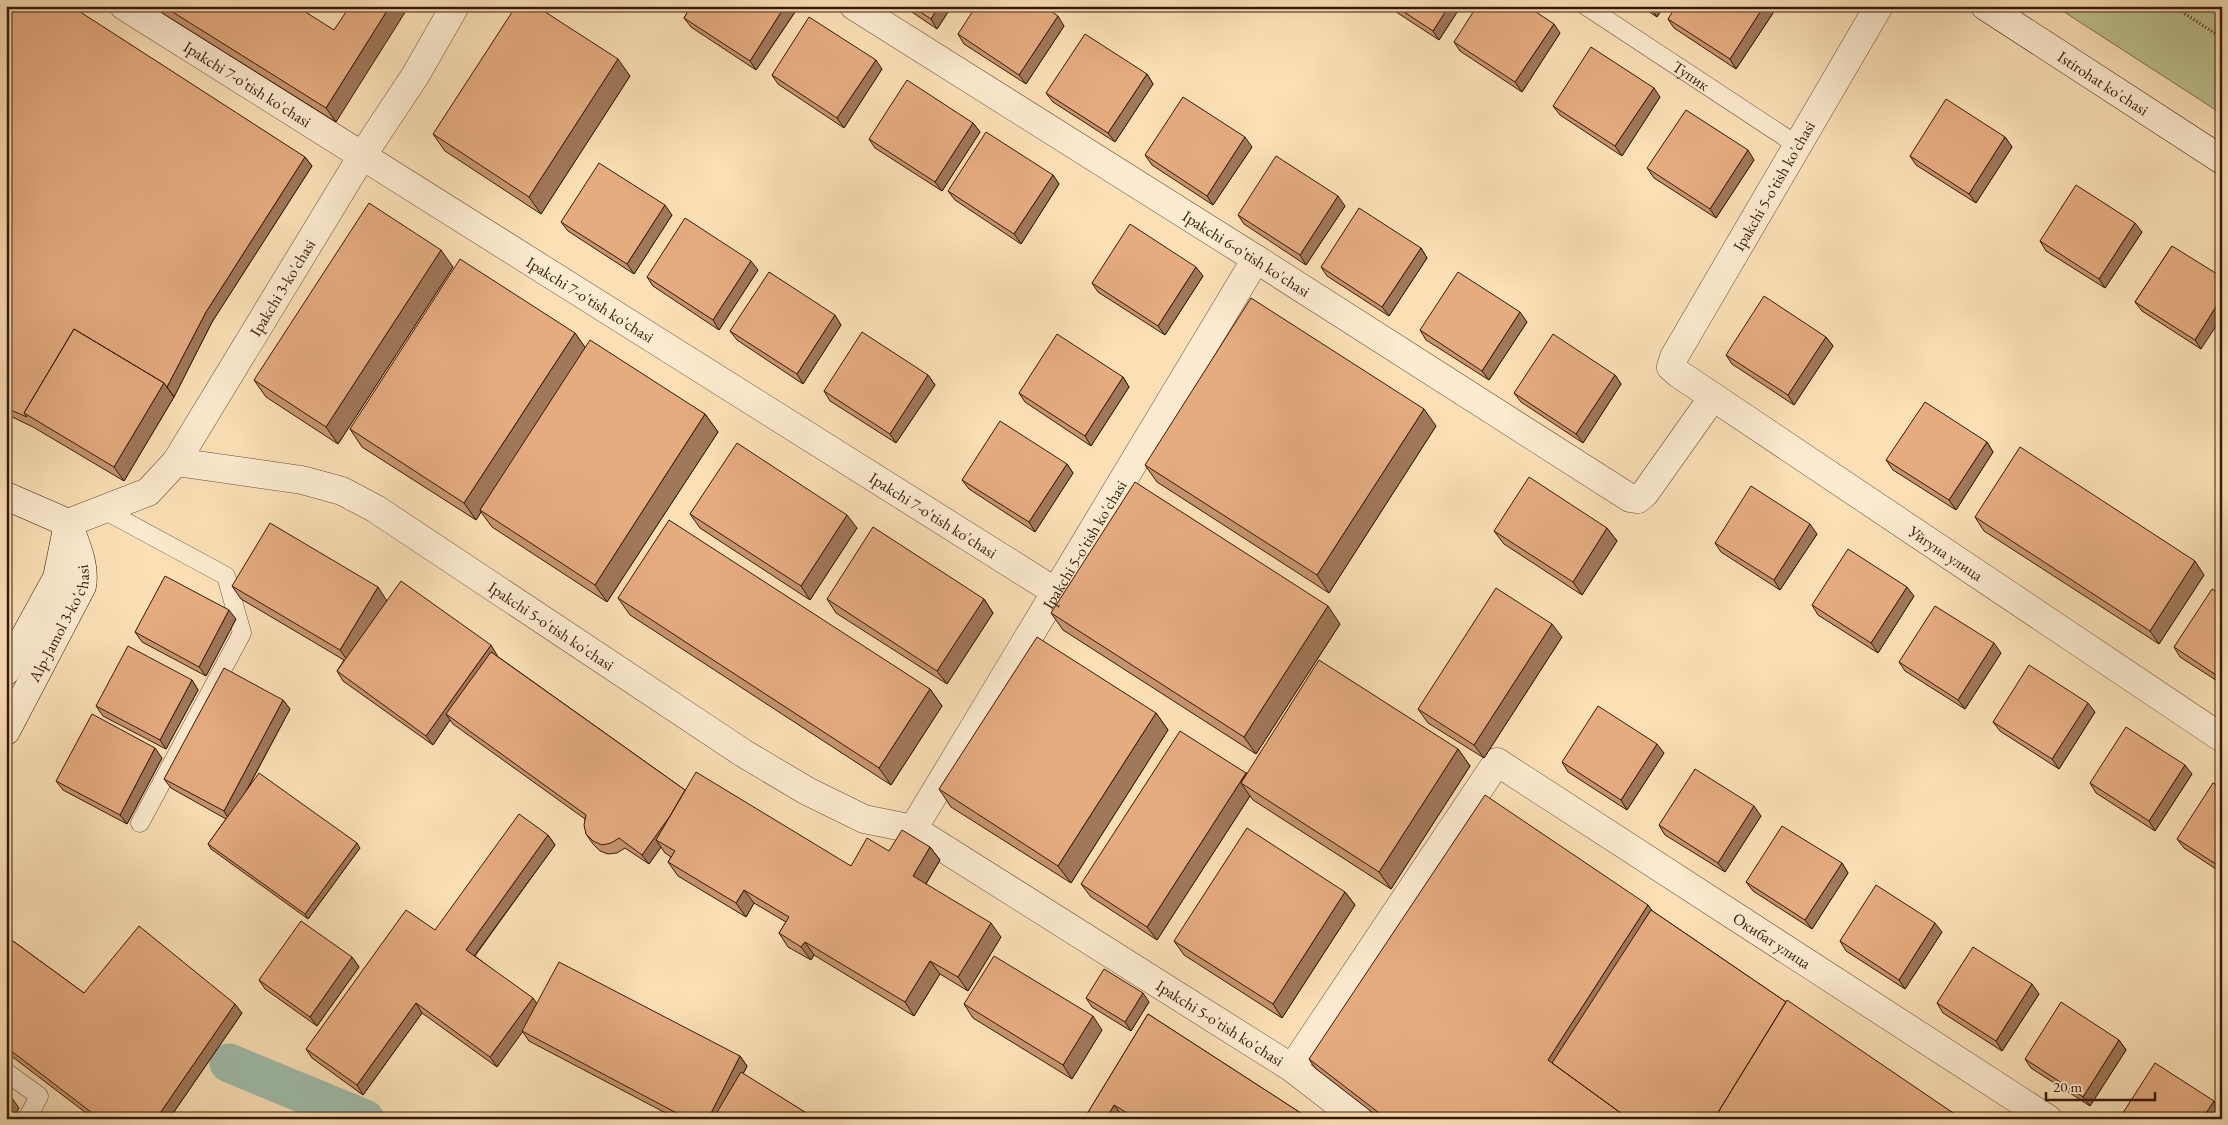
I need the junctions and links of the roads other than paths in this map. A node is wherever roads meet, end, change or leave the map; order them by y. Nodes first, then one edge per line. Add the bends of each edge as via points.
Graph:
1 (124, 6) edge
2 (455, 6) edge
3 (854, 6) edge
4 (1586, 6) edge
5 (1880, 6) edge
6 (1984, 6) edge
7 (1797, 145) junction
8 (362, 156) junction
9 (2222, 160) edge
10 (1256, 259) junction
11 (1671, 367) joint
12 (1713, 396) junction
13 (176, 462) junction
14 (6, 496) edge
15 (104, 510) junction
16 (68, 523) junction
17 (1056, 592) junction
18 (6, 671) edge
19 (6, 730) edge
20 (2222, 738) edge
21 (1497, 762) joint
22 (140, 823) dead end
23 (912, 829) junction
24 (1292, 1068) junction
25 (6, 1072) edge
26 (27, 1119) edge
27 (1358, 1119) edge
28 (2048, 1119) edge

1 - 8 street, Ipakchi 7-o'tish ko'chasi
2 - 8 street, Ipakchi 3-ko'chasi via 415,76
3 - 10 street, Ipakchi 6-o'tish ko'chasi
4 - 7 lane, Тупик
5 - 7 street, Ipakchi 5-o'tish ko'chasi
6 - 9 street, Istirohat ko'chasi
7 - 11 street, Ipakchi 5-o'tish ko'chasi
8 - 13 street, Ipakchi 3-ko'chasi
8 - 17 street, Ipakchi 7-o'tish ko'chasi
10 - 12 street, Ipakchi 6-o'tish ko'chasi via 1630,498 1638,499 1645,493
10 - 17 street, Ipakchi 5-o'tish ko'chasi
11 - 12 street, Уйгуна улица
12 - 20 street, Уйгуна улица
13 - 15 street, Ipakchi 3-ko'chasi via 148,492
13 - 23 street, Ipakchi 5-o'tish ko'chasi via 302,480 342,491 376,508 743,753 864,819
14 - 16 street
15 - 16 street, Ipakchi 3-ko'chasi
15 - 22 lane via 226,576 242,633
16 - 18 street, Alp-Jamol 3-ko'chasi via 57,578
16 - 19 street, Alp-Jamol 3-ko'chasi via 82,564 82,586
17 - 23 street, Ipakchi 5-o'tish ko'chasi
21 - 24 street, Ipakchi 5-o'tish ko'chasi
21 - 28 street, Окибат улица
23 - 24 street, Ipakchi 5-o'tish ko'chasi
24 - 27 street
25 - 26 lane via 39,1096

